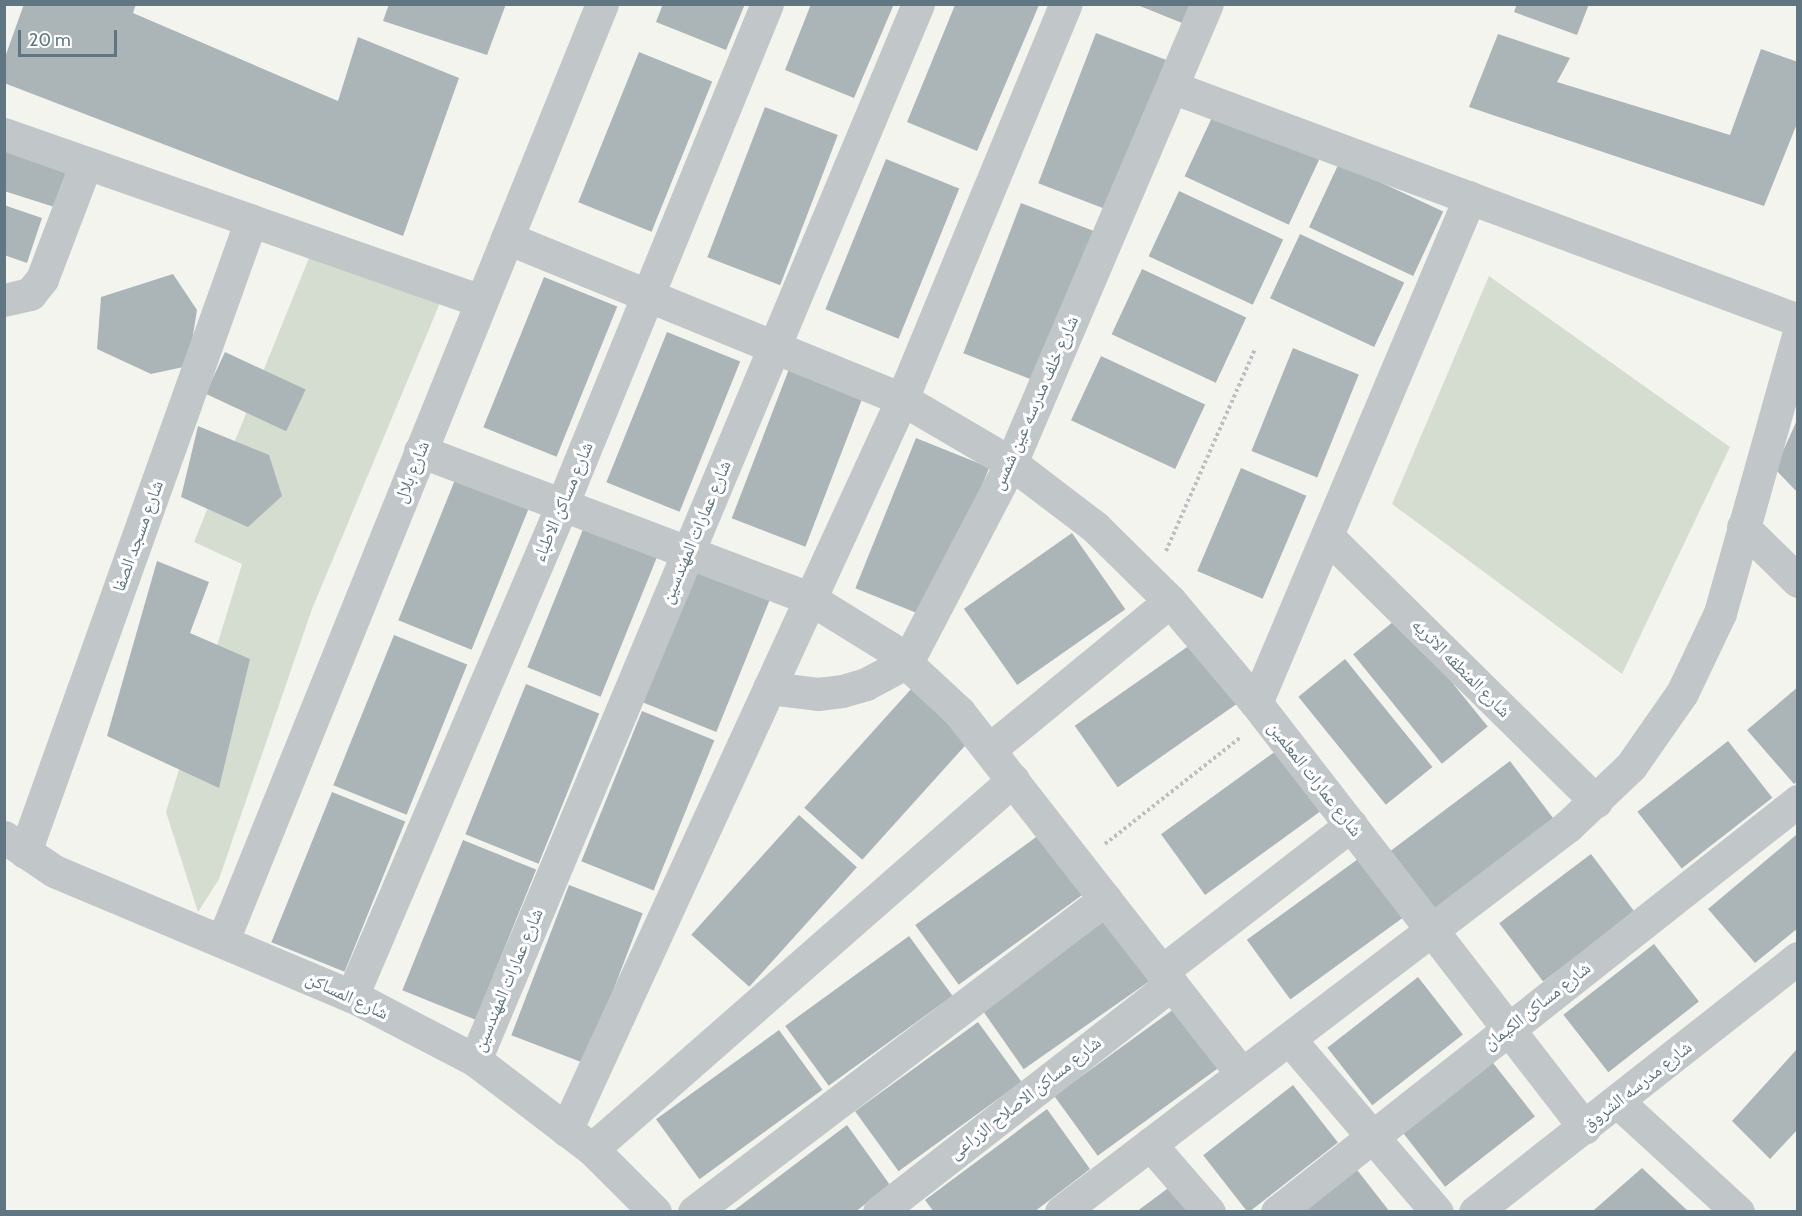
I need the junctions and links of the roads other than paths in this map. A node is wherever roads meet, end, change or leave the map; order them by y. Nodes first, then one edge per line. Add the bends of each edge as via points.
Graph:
1 (602, 4) edge
2 (767, 4) edge
3 (918, 4) edge
4 (1066, 4) edge
5 (1207, 4) edge
6 (1172, 87) junction
7 (4, 134) edge
8 (86, 163) junction
9 (1470, 197) junction
10 (251, 220) junction
11 (507, 238) junction
12 (648, 296) junction
13 (4, 300) edge
14 (482, 301) junction
15 (1797, 320) edge
16 (1797, 335) edge
17 (774, 347) junction
18 (902, 399) junction
19 (420, 451) junction
20 (1011, 462) junction
21 (562, 505) junction
22 (1743, 527) junction
23 (1326, 536) junction
24 (688, 552) junction
25 (1797, 581) edge
26 (1161, 592) junction
27 (809, 598) junction
28 (907, 662) junction
29 (769, 688) junction
30 (1261, 710) junction
31 (990, 749) junction
32 (1012, 780) junction
33 (1596, 801) junction
34 (1797, 801) edge
35 (1351, 825) junction
36 (15, 844) edge
37 (1105, 899) junction
38 (1433, 930) junction
39 (223, 940) junction
40 (1797, 958) edge
41 (1167, 977) junction
42 (352, 996) junction
43 (1508, 1028) junction
44 (1290, 1040) junction
45 (475, 1060) junction
46 (1242, 1074) junction
47 (1618, 1102) junction
48 (1585, 1128) junction
49 (566, 1130) junction
50 (1373, 1137) junction
51 (1150, 1144) junction
52 (592, 1149) junction
53 (655, 1212) edge
54 (694, 1212) edge
55 (879, 1212) edge
56 (1061, 1212) edge
57 (1209, 1212) edge
58 (1277, 1212) edge
59 (1437, 1212) edge
60 (1475, 1212) edge
61 (1738, 1212) edge

1 - 11 street, شارع بلال
2 - 12 street, شارع مساكن الاطباء
3 - 17 street, شارع عمارات المهندسين
4 - 18 street
5 - 6 street, شارع خلف مدرسه عين شمس
6 - 9 street
6 - 20 street, شارع خلف مدرسه عين شمس
7 - 8 street
8 - 10 street
8 - 13 street via 42,279 30,294
9 - 15 street
9 - 23 street
10 - 14 street
10 - 36 street, شارع مسجد الصفا
11 - 12 street, شارع عمارات المعلمين
11 - 14 street, شارع بلال
12 - 17 street, شارع عمارات المعلمين
12 - 21 street, شارع مساكن الاطباء
14 - 19 street, شارع بلال
16 - 22 street
17 - 18 street, شارع عمارات المعلمين
17 - 24 street, شارع عمارات المهندسين
18 - 20 street, شارع عمارات المعلمين
18 - 27 street
19 - 21 street
19 - 39 street, شارع بلال
20 - 26 street, شارع عمارات المعلمين via 1095,527
20 - 28 street, شارع خلف مدرسه عين شمس
21 - 24 street
21 - 42 street, شارع مساكن الاطباء
22 - 25 street
22 - 33 street via 1720,613 1682,693 1631,766
23 - 30 street
23 - 33 street, شارع المنطقه الاثريه
24 - 27 street
24 - 45 street, شارع عمارات المهندسين
26 - 30 street, شارع عمارات المعلمين
26 - 31 street
27 - 28 street via 851,621
27 - 29 street
28 - 29 street via 866,684 842,691 818,694
28 - 31 street via 959,712
29 - 49 street
30 - 35 street, شارع عمارات المعلمين
31 - 32 street
32 - 37 street
32 - 52 street
33 - 38 street
34 - 43 street, شارع مساكن الكيمان
35 - 38 street, شارع عمارات المعلمين
35 - 41 street, شارع مساكن الاصلاح الزراعى
36 - 39 street, شارع المساكن via 54,871
37 - 41 street
37 - 54 street
38 - 43 street, شارع عمارات المعلمين
38 - 44 street
39 - 42 street, شارع المساكن
40 - 47 street, شارع مدرسه الشروق
41 - 46 street
41 - 55 street, شارع مساكن الاصلاح الزراعى
42 - 45 street, شارع المساكن
43 - 48 street, شارع عمارات المعلمين
43 - 50 street, شارع مساكن الكيمان
44 - 46 street
44 - 50 street
45 - 49 street, شارع المساكن
46 - 51 street
47 - 48 street, شارع مدرسه الشروق
47 - 61 street
48 - 60 street, شارع مدرسه الشروق
49 - 52 street, شارع المساكن
50 - 58 street, شارع مساكن الكيمان
50 - 59 street
51 - 56 street
51 - 57 street
52 - 53 street, شارع المساكن

